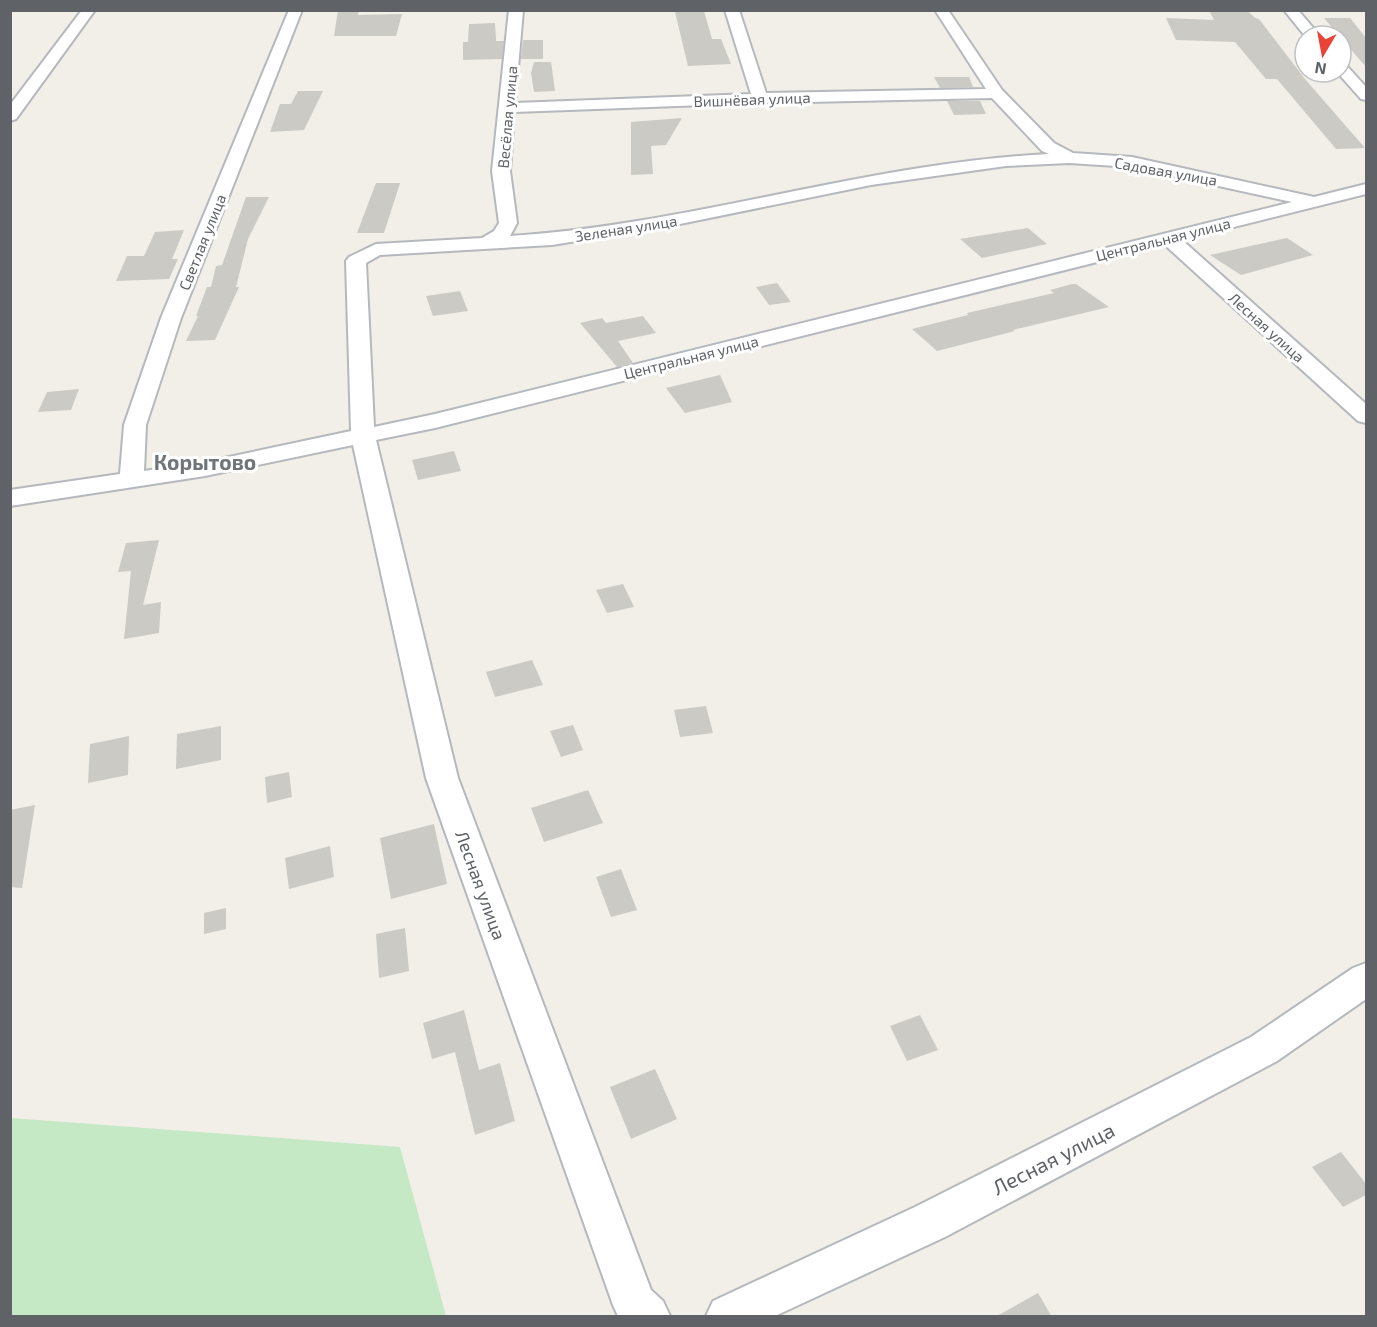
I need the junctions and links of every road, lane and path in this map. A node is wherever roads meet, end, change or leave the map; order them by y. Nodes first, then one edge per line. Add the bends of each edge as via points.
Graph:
1 (89, 10) edge
2 (296, 10) edge
3 (516, 10) edge
4 (732, 10) edge
5 (941, 10) edge
6 (1290, 10) edge
7 (1302, 24) edge
8 (1353, 81) edge
9 (996, 93) junction
10 (1366, 96) edge
11 (760, 98) junction
12 (508, 108) junction
13 (10, 116) edge
14 (1069, 158) junction
15 (1366, 189) edge
16 (1315, 201) junction
17 (1168, 238) junction
18 (482, 245) junction
19 (1366, 416) edge
20 (363, 436) junction
21 (132, 479) junction
22 (10, 498) edge
23 (1366, 979) edge
24 (648, 1317) edge
25 (728, 1317) edge

1 - 13 street
2 - 21 street, Светлая улица via 168,329 135,425
3 - 12 street, Весёлая улица
4 - 11 street
5 - 9 street, Садовая улица
6 - 7 street
8 - 10 street
9 - 11 street, Вишнёвая улица
9 - 14 street, Садовая улица via 1048,147
11 - 12 street, Вишнёвая улица
12 - 18 street, Весёлая улица via 501,171 508,223 501,235
14 - 16 street, Садовая улица via 1132,162
14 - 18 street, Зеленая улица via 1006,161 871,180 675,220 552,239
15 - 16 street, Центральная улица
16 - 17 street, Центральная улица
17 - 19 street, Лесная улица
17 - 20 street, Центральная улица
18 - 20 street, Зеленая улица via 376,250 356,261
20 - 21 street, Центральная улица via 205,469
20 - 24 street, Лесная улица via 442,778 635,1305
21 - 22 street, Центральная улица
23 - 25 street, Лесная улица via 1264,1049 930,1222

